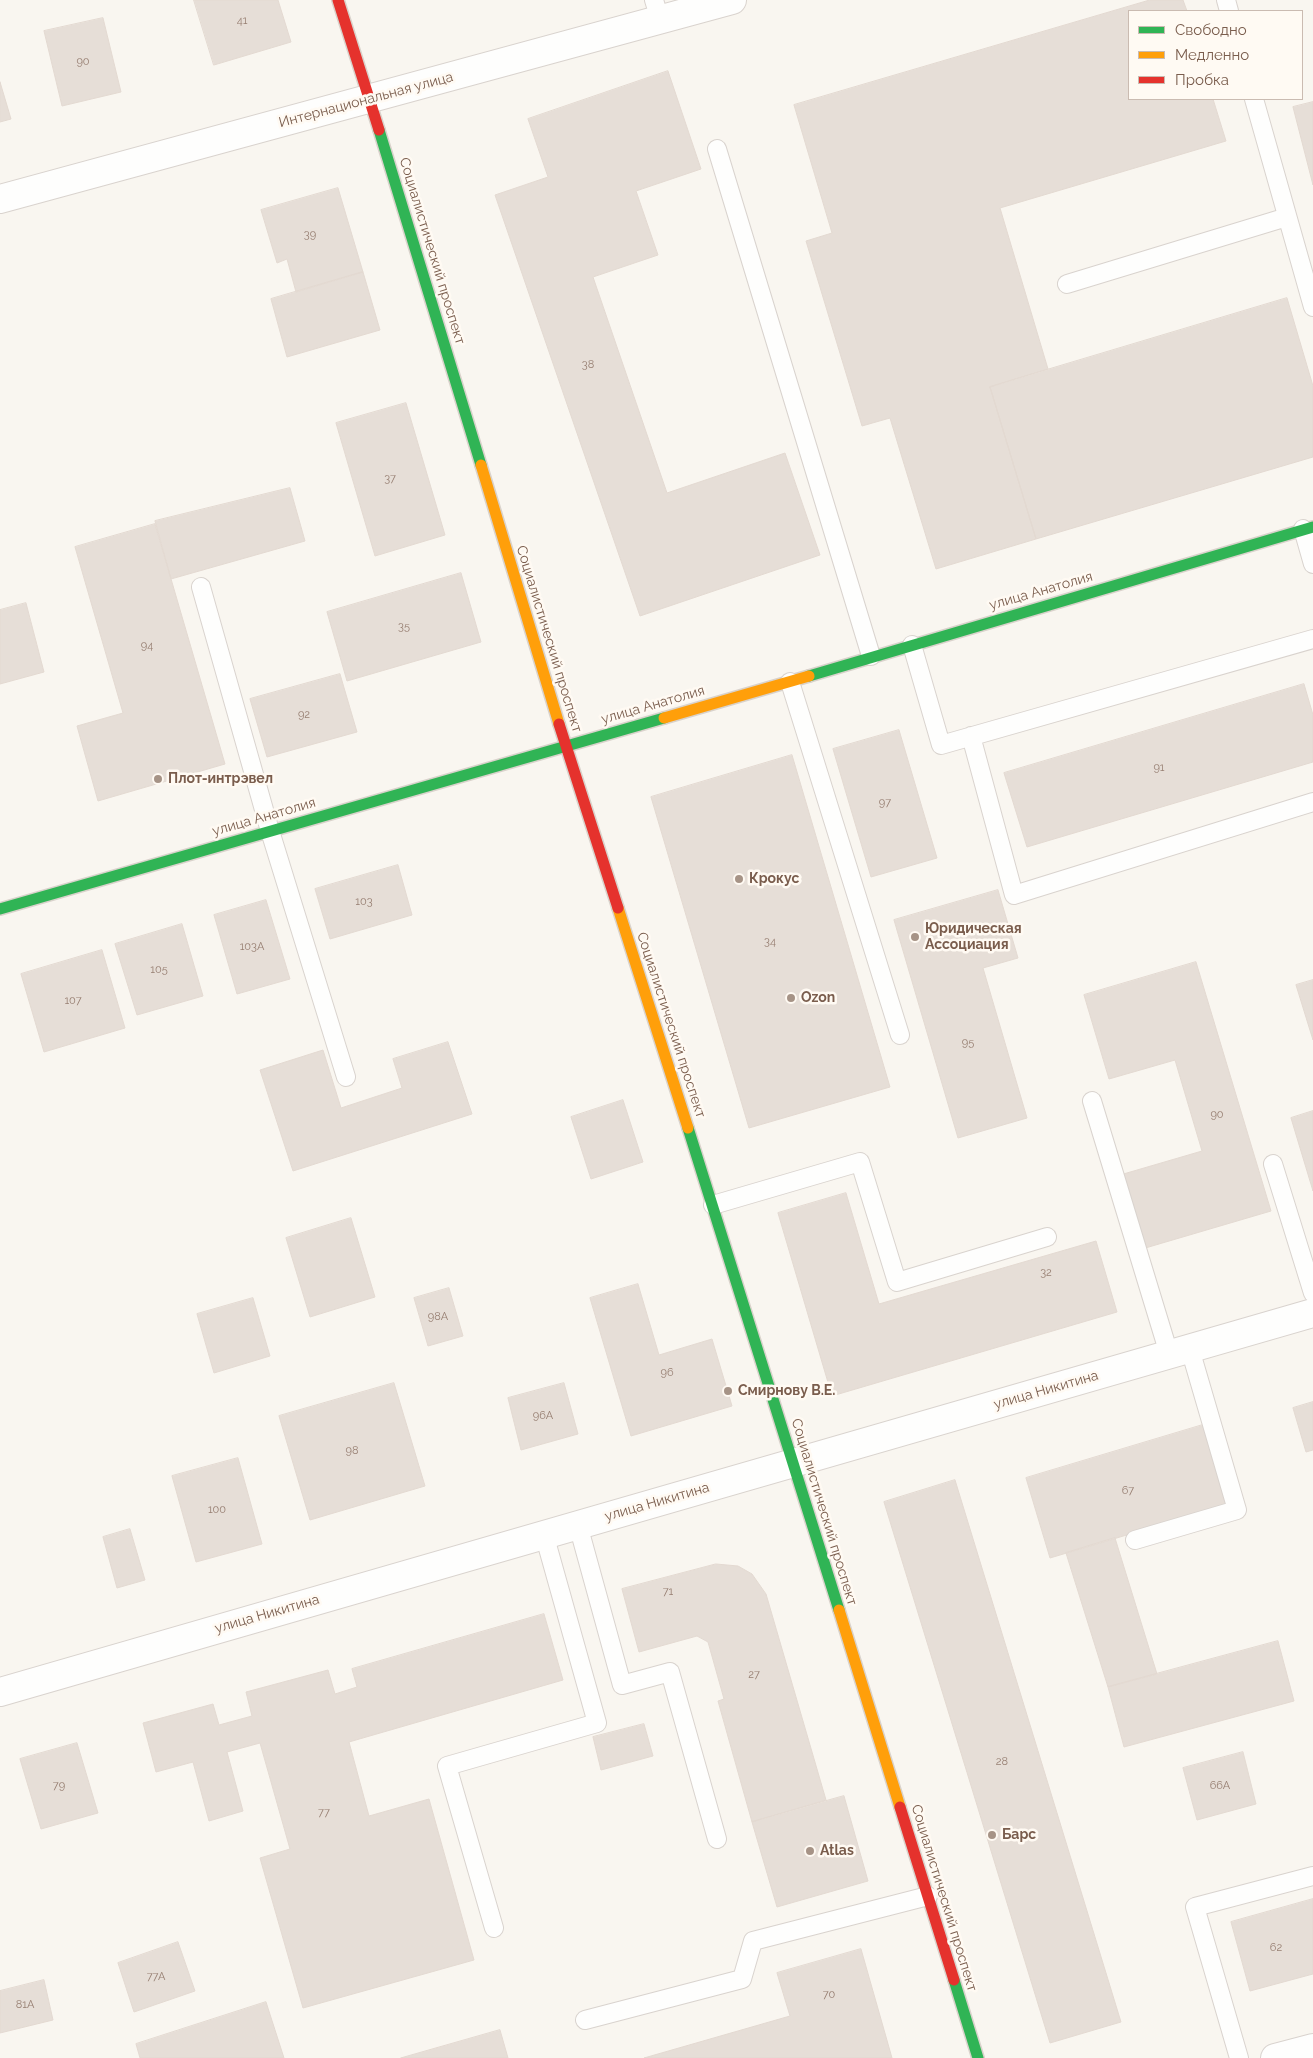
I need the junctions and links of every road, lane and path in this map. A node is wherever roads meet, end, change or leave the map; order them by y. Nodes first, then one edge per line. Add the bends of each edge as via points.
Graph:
1 (338, 0) edge
2 (732, 0) edge
3 (657, 10) edge
4 (370, 99) junction
5 (1254, 100) edge
6 (717, 149) dead end
7 (0, 198) edge
8 (1287, 217) junction
9 (1067, 284) dead end
10 (1313, 307) edge
11 (1308, 528) edge
12 (1313, 564) edge
13 (201, 587) dead end
14 (1313, 639) edge
15 (912, 645) junction
16 (870, 656) junction
17 (790, 682) junction
18 (971, 736) junction
19 (566, 746) junction
20 (1313, 802) edge
21 (270, 831) junction
22 (0, 909) edge
23 (900, 1035) dead end
24 (346, 1077) dead end
25 (1092, 1101) dead end
26 (1273, 1164) dead end
27 (713, 1205) junction
28 (1047, 1237) dead end
29 (1313, 1294) edge
30 (1313, 1313) edge
31 (1179, 1352) junction
32 (792, 1463) junction
33 (578, 1525) junction
34 (544, 1534) junction
35 (1135, 1540) dead end
36 (0, 1692) edge
37 (718, 1839) dead end
38 (1313, 1876) edge
39 (928, 1896) junction
40 (494, 1928) dead end
41 (585, 2020) dead end
42 (1313, 2048) edge
43 (978, 2058) edge
44 (1239, 2058) edge
45 (1275, 2058) edge

1 - 4 street, Социалистический проспект
2 - 3 street, Интернациональная улица
3 - 4 street, Интернациональная улица
4 - 7 street, Интернациональная улица
4 - 19 street, Социалистический проспект
5 - 8 lane
6 - 16 lane
8 - 9 lane
8 - 10 lane
11 - 12 lane
11 - 15 street, улица Анатолия
13 - 21 lane
14 - 18 lane
15 - 16 street, улица Анатолия
15 - 18 lane via 941,744
16 - 17 street, улица Анатолия
17 - 19 street, улица Анатолия
17 - 23 lane
18 - 20 lane via 1014,895
19 - 21 street, улица Анатолия
19 - 27 street, Социалистический проспект
21 - 22 street, улица Анатолия
21 - 24 lane
25 - 31 lane
26 - 29 lane
27 - 28 lane via 860,1162 897,1282
27 - 32 street, Социалистический проспект
30 - 31 street, улица Никитина
31 - 32 street, улица Никитина
31 - 35 lane via 1237,1510
32 - 33 street, улица Никитина
32 - 39 street, Социалистический проспект
33 - 34 street, улица Никитина
33 - 37 lane via 622,1686 670,1672
34 - 36 street, улица Никитина
34 - 40 lane via 597,1723 447,1766
38 - 44 lane via 1195,1907
39 - 41 lane via 753,1941 742,1979
39 - 43 street, Социалистический проспект
42 - 45 street

